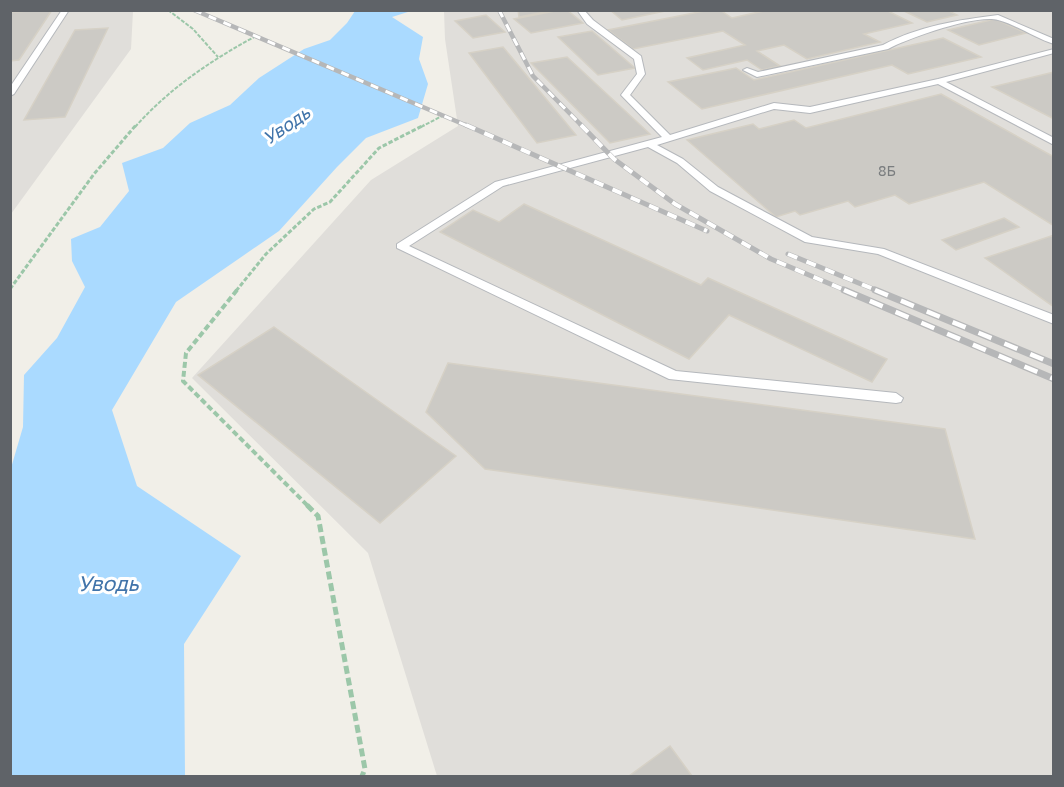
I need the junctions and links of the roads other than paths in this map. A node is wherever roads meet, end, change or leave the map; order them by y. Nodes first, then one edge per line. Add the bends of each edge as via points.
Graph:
1 (66, 10) edge
2 (580, 10) edge
3 (1053, 42) edge
4 (1053, 51) edge
5 (747, 70) dead end
6 (939, 81) junction
7 (10, 94) edge
8 (668, 138) junction
9 (1053, 142) edge
10 (649, 144) junction
11 (1053, 320) edge
12 (896, 398) dead end

1 - 7 lane
2 - 8 lane via 638,58 641,74 625,95
3 - 5 lane via 998,16 957,22 904,37 885,47 757,75
4 - 6 lane
6 - 8 lane via 810,110 774,106
6 - 9 lane
8 - 10 lane
10 - 11 lane via 680,161 714,189 809,240 880,252
10 - 12 lane via 499,184 401,246 674,376

